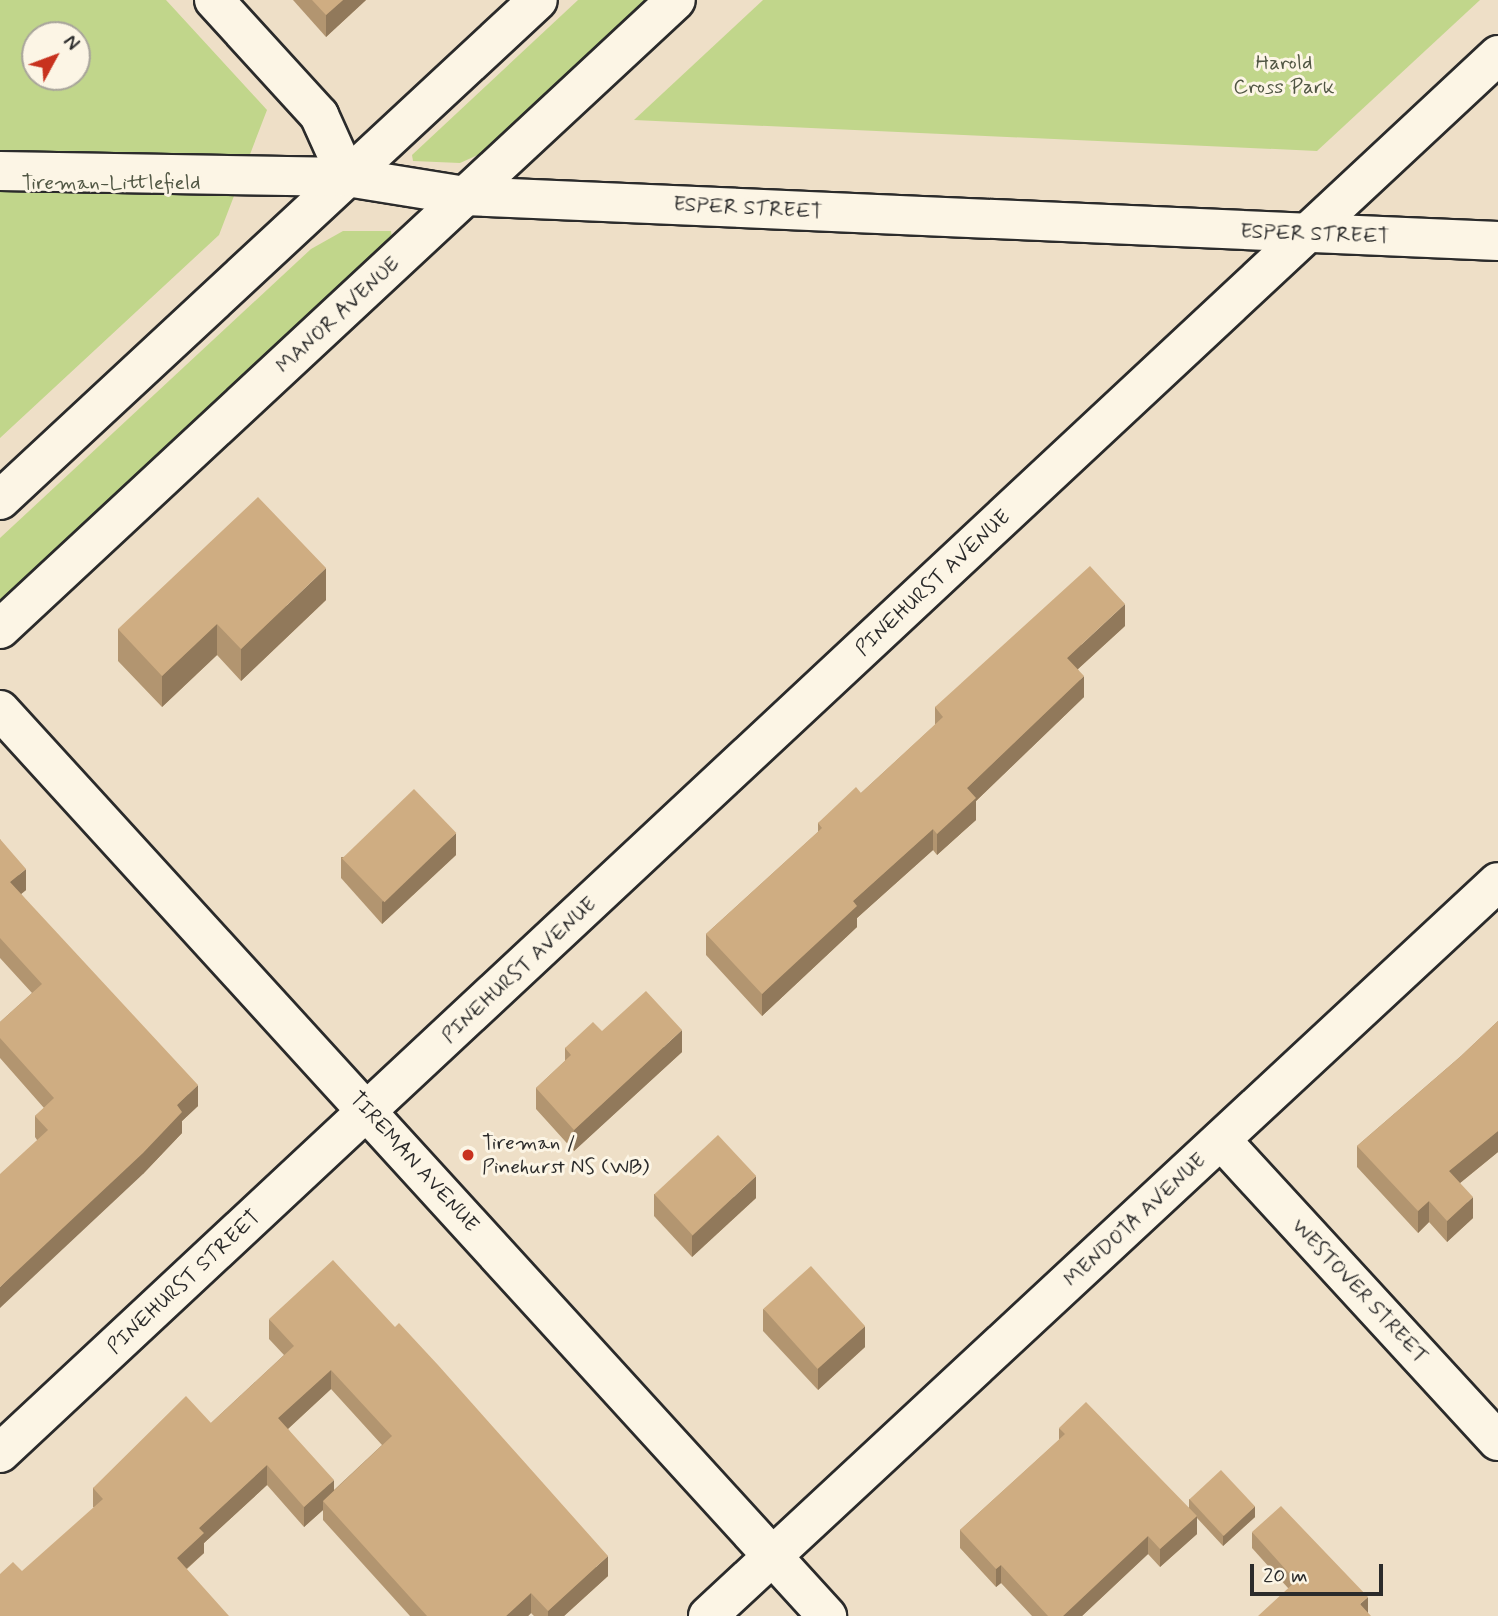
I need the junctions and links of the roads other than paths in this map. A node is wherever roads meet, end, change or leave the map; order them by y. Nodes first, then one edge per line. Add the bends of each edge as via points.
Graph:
1 (214, 0) edge
2 (538, 0) edge
3 (676, 0) edge
4 (1498, 55) edge
5 (0, 171) edge
6 (347, 177) junction
7 (466, 196) junction
8 (1306, 233) junction
9 (1498, 241) edge
10 (0, 500) edge
11 (0, 629) edge
12 (0, 710) edge
13 (1498, 882) edge
14 (369, 1111) junction
15 (1221, 1140) junction
16 (1498, 1441) edge
17 (0, 1453) edge
18 (772, 1557) junction
19 (708, 1616) edge
20 (827, 1616) edge

1 - 6 street via 320,115
2 - 6 street
3 - 7 street, MANOR AVENUE
4 - 8 street, PINEHURST AVENUE
5 - 6 street, ESPER STREET
6 - 7 street, ESPER STREET
6 - 10 street
7 - 8 street, ESPER STREET
7 - 11 street, MANOR AVENUE
8 - 9 street, ESPER STREET
8 - 14 street, PINEHURST AVENUE
12 - 14 street, TIREMAN AVENUE
13 - 15 street, MENDOTA AVENUE
14 - 17 street, PINEHURST STREET
14 - 18 street, TIREMAN AVENUE
15 - 16 street, WESTOVER STREET
15 - 18 street, MENDOTA AVENUE
18 - 19 street, MENDOTA AVENUE
18 - 20 street, TIREMAN AVENUE

